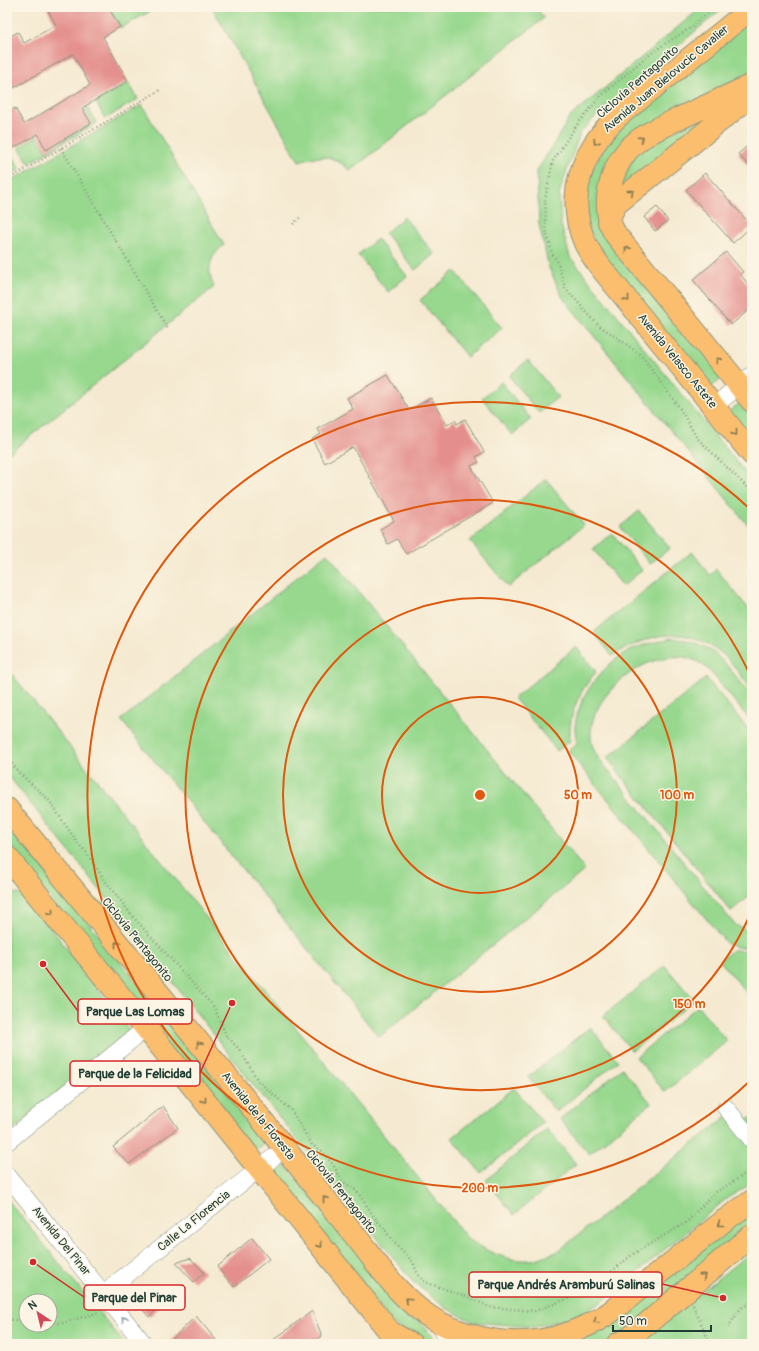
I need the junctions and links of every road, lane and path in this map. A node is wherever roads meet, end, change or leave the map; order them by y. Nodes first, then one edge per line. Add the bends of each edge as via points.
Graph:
1 (752, 8) edge
2 (752, 85) edge
3 (162, 89) dead end
4 (752, 94) edge
5 (61, 148) junction
6 (7, 180) edge
7 (302, 216) dead end
8 (609, 222) junction
9 (293, 224) dead end
10 (602, 269) joint
11 (168, 329) dead end
12 (748, 387) edge
13 (713, 407) junction
14 (752, 454) edge
15 (7, 757) edge
16 (7, 809) edge
17 (7, 857) edge
18 (17, 880) edge
19 (146, 1028) junction
20 (726, 1108) dead end
21 (752, 1140) edge
22 (7, 1142) edge
23 (284, 1148) junction
24 (752, 1166) edge
25 (259, 1169) junction
26 (7, 1175) edge
27 (752, 1201) edge
28 (752, 1235) edge
29 (686, 1290) junction
30 (104, 1293) junction
31 (752, 1302) edge
32 (115, 1308) junction
33 (7, 1319) edge
34 (18, 1320) edge
35 (58, 1323) edge
36 (439, 1323) junction
37 (728, 1327) dead end
38 (395, 1338) edge
39 (623, 1342) edge
40 (144, 1344) edge
41 (411, 1344) edge
42 (450, 1344) edge
43 (710, 1344) edge

1 -> 10 main road, Avenida Juan Bielovucic Cavalier via 617,117 594,143 582,168 577,205 585,243
8 -> 2 main road via 611,182 618,165 631,146 664,126
3 - 5 path
8 -> 4 main road via 616,204
5 - 6 path
5 - 11 path
7 - 9 path
12 -> 8 main road via 623,244
10 -> 13 main road, Avenida Velasco Astete
12 - 13 street
13 -> 14 main road, Avenida Velasco Astete
15 - 24 path via 19,773 48,799 134,918 214,1007 226,1035 239,1049 258,1081 291,1110 312,1145 322,1151 342,1181 357,1191 393,1242 413,1262 418,1275 425,1282 473,1299 489,1308 535,1311 588,1291 633,1254 687,1222 714,1194 741,1177
23 -> 16 main road, Avenida de la Floresta
17 - 18 main road
18 -> 19 main road
19 - 22 street
19 -> 25 main road
20 - 21 street
23 - 25 street, Calle La Florencia
36 -> 23 main road, Avenida de la Floresta via 399,1290
25 - 30 street, Calle La Florencia
25 -> 38 main road
26 - 30 street, Avenida Del Pinar
27 -> 36 main road via 608,1314 568,1335 534,1343 492,1342 458,1332
29 -> 28 main road
29 - 39 main road
29 - 43 path
30 - 32 street, Avenida Del Pinar
31 - 37 path via 741,1308
32 - 35 path
40 -> 32 street, Avenida Del Pinar
33 - 34 path
36 - 42 street, Avenida de la Floresta
38 - 41 main road

